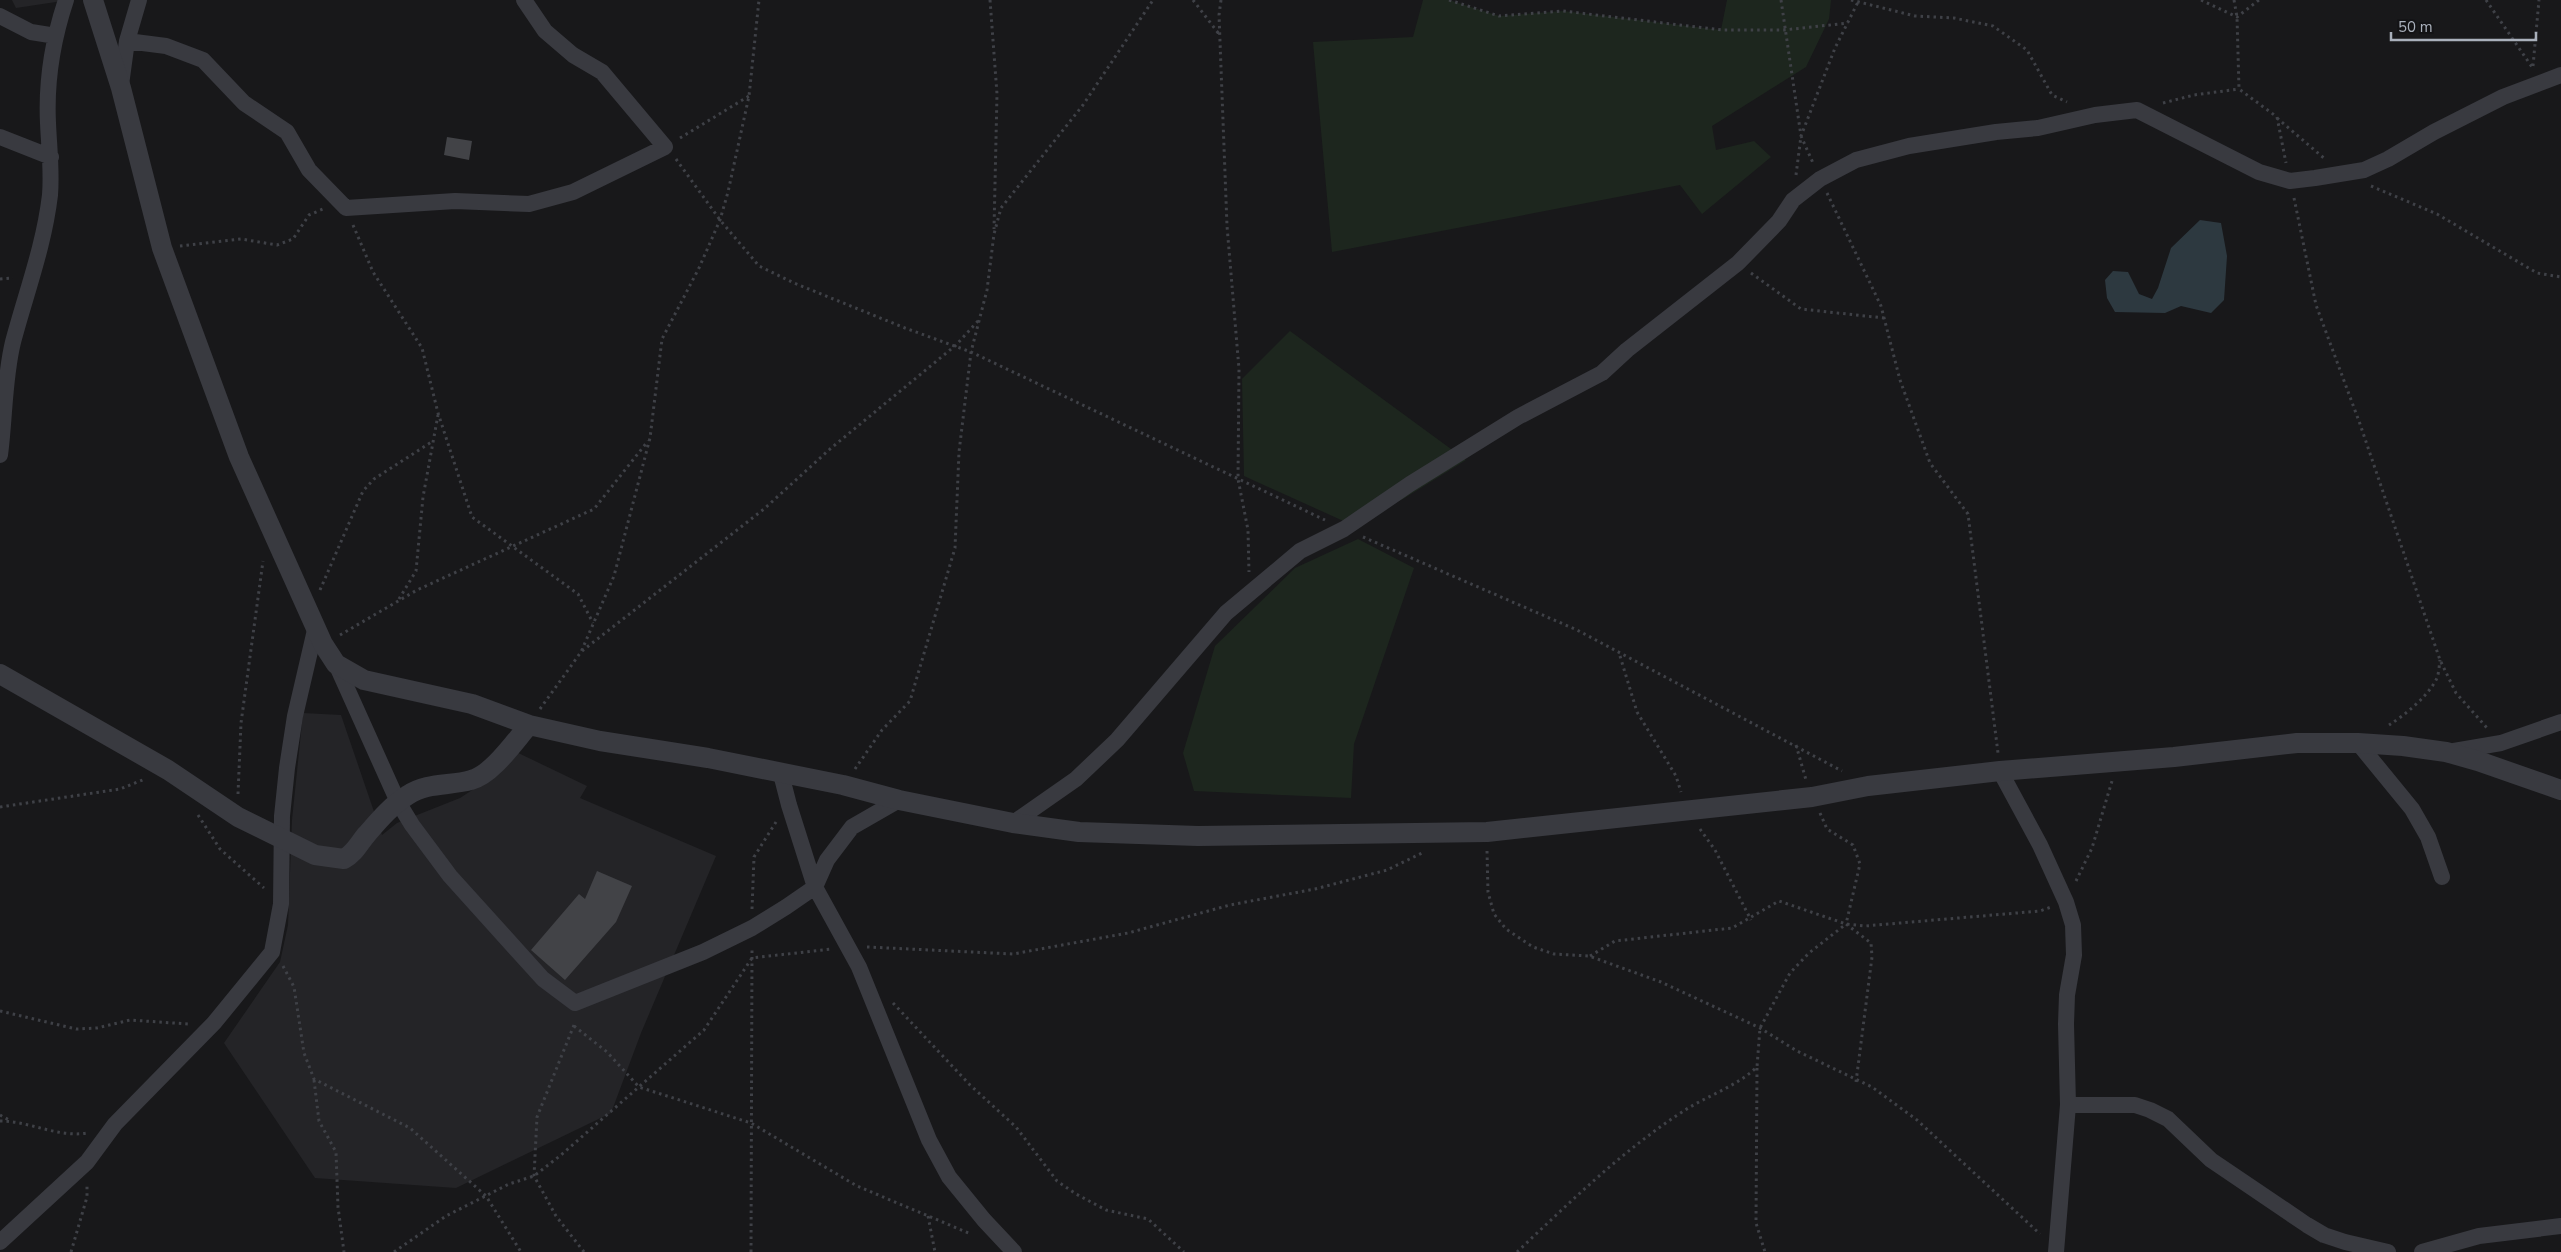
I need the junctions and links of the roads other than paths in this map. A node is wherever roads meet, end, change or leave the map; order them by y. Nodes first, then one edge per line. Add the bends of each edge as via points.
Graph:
1 (66, 0) edge
2 (93, 0) edge
3 (139, 0) edge
4 (524, 0) edge
5 (0, 16) edge
6 (56, 36) junction
7 (126, 41) junction
8 (2561, 75) edge
9 (121, 88) junction
10 (0, 137) edge
11 (51, 157) junction
12 (0, 455) edge
13 (316, 630) junction
14 (336, 664) junction
15 (0, 674) edge
16 (2561, 722) edge
17 (529, 725) junction
18 (2358, 742) junction
19 (2446, 752) junction
20 (2000, 770) junction
21 (781, 774) junction
22 (2561, 790) edge
23 (899, 800) junction
24 (398, 802) junction
25 (1013, 823) junction
26 (282, 840) junction
27 (2442, 877) dead end
28 (815, 886) junction
29 (2068, 1105) junction
30 (2561, 1226) edge
31 (0, 1242) edge
32 (2056, 1250) edge
33 (1014, 1252) edge
34 (2388, 1252) edge
35 (2422, 1252) edge

1 - 6 street
2 - 9 street
3 - 7 street
4 - 7 street via 545,31 573,55 602,72 665,148 573,192 529,204 455,201 346,208 309,170 288,132 244,103 204,60 166,46
5 - 6 street via 31,32
6 - 11 street via 48,94
7 - 9 street
8 - 25 street via 2503,97 2364,170 2342,174 2290,180 2259,172 2137,110 1909,146 1856,160 1820,179 1793,200 1779,221 1738,263 1602,373 1518,418 1344,529 1300,552 1226,613 1117,740 1076,779
9 - 13 street via 162,248 239,457
10 - 11 street
11 - 12 street via 44,230 13,343 4,392
13 - 14 street
13 - 26 street via 295,716 287,768
14 - 17 street via 364,680 472,704
14 - 24 street
15 - 26 street
16 - 19 street via 2501,743
17 - 21 street
17 - 24 street via 487,772 474,780 428,786
18 - 19 street
18 - 20 street via 2263,745 2174,757
18 - 27 street via 2412,809 2428,837
19 - 22 street
20 - 25 street via 1868,786 1812,798 1487,832 1198,836 1079,832
20 - 29 street via 2040,845 2073,925 2067,995
21 - 23 street
21 - 28 street
23 - 25 street
23 - 28 street via 852,827 827,860
24 - 26 street via 385,813 356,850 344,859 315,855
24 - 28 street via 450,876 543,980 575,1003 703,952 752,928
26 - 31 street via 281,904 272,952 214,1023 116,1124 87,1162
28 - 33 street via 849,946 938,1157 949,1177
29 - 32 street
29 - 34 street via 2135,1105 2150,1110 2168,1119 2211,1160 2307,1225 2338,1240
30 - 35 street via 2479,1236

